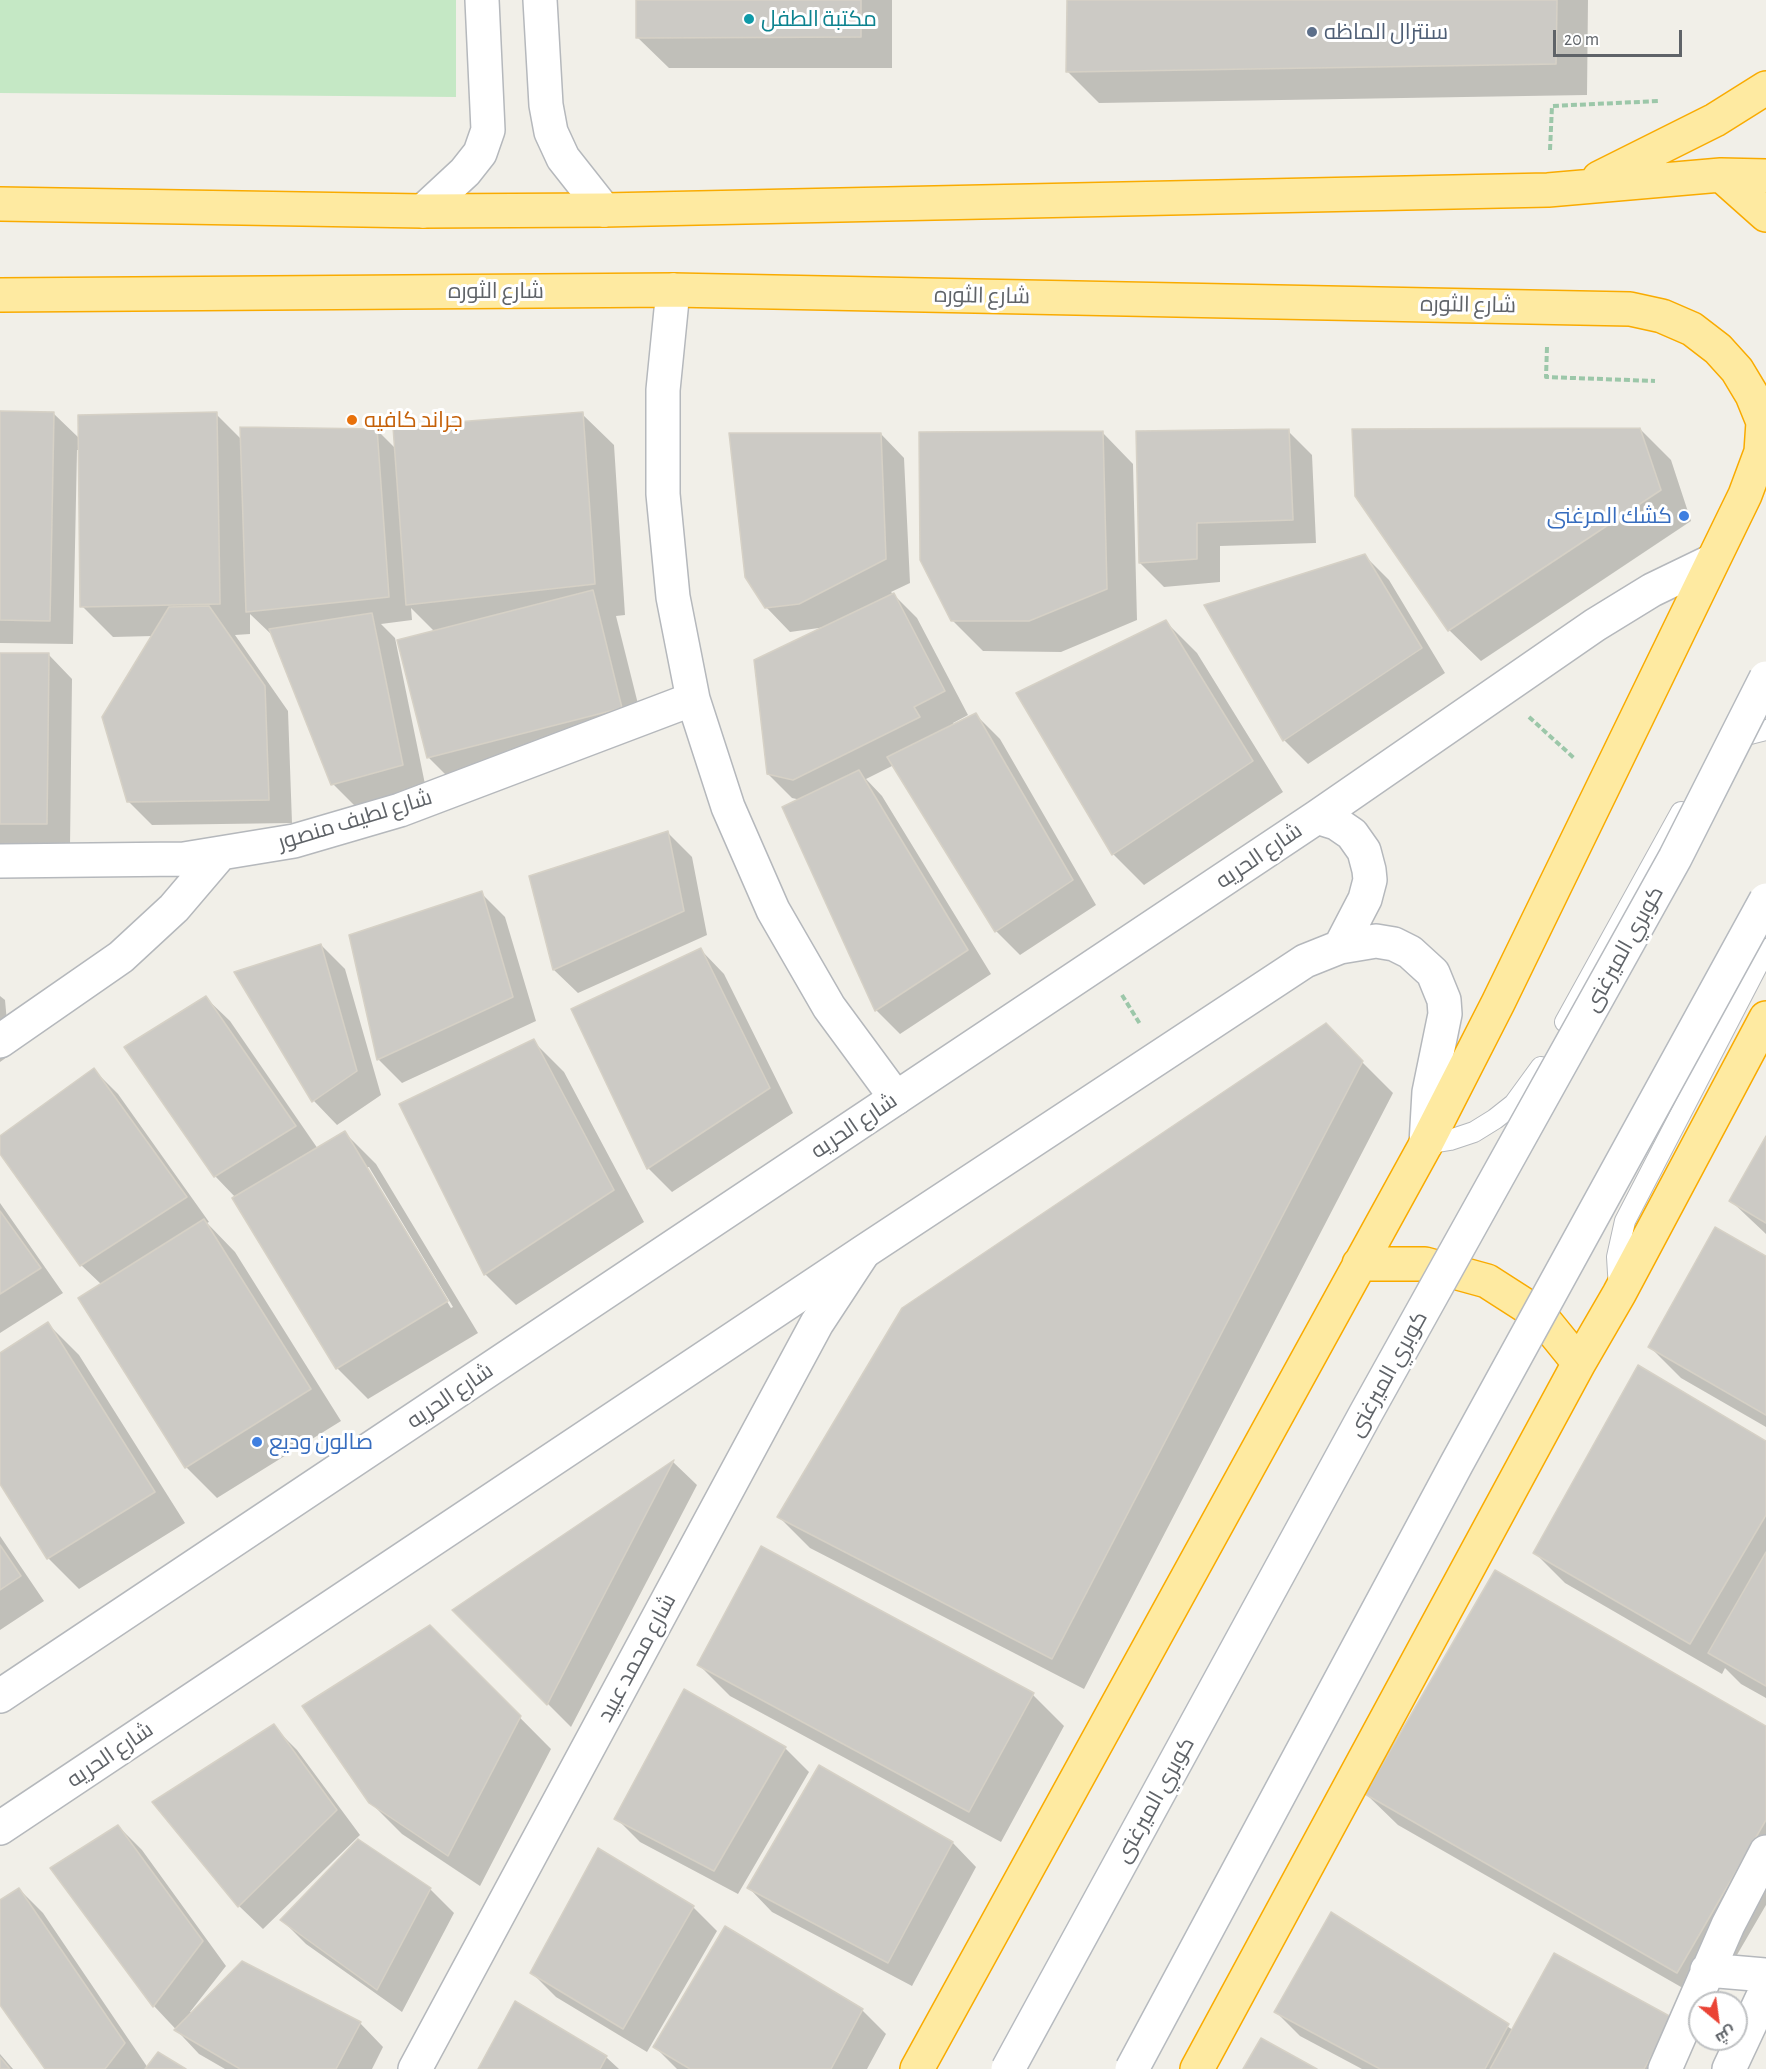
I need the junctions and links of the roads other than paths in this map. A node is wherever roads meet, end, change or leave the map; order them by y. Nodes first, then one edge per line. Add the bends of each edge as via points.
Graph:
1 (482, 0) edge
2 (540, 0) edge
3 (1766, 88) edge
4 (1721, 175) junction
5 (1766, 176) edge
6 (1583, 186) junction
7 (0, 204) edge
8 (604, 210) junction
9 (423, 211) junction
10 (1766, 215) edge
11 (673, 290) junction
12 (0, 295) edge
13 (1759, 394) edge
14 (1712, 561) junction
15 (1766, 678) edge
16 (693, 699) junction
17 (1766, 730) edge
18 (1317, 817) junction
19 (220, 854) junction
20 (0, 861) edge
21 (1766, 900) edge
22 (1340, 946) junction
23 (1766, 949) edge
24 (1766, 1018) edge
25 (0, 1041) edge
26 (896, 1098) junction
27 (1425, 1144) junction
28 (864, 1251) junction
29 (1359, 1264) junction
30 (1619, 1294) junction
31 (1579, 1363) junction
32 (0, 1696) edge
33 (0, 1828) edge
34 (1766, 1852) edge
35 (1707, 1970) junction
36 (1766, 1975) edge
37 (1766, 1990) edge
38 (415, 2069) edge
39 (917, 2069) edge
40 (1008, 2069) edge
41 (1132, 2069) edge
42 (1197, 2069) edge
43 (1665, 2069) edge
44 (1729, 2069) edge

1 - 9 street via 488,130 480,153
2 - 8 street via 551,132 563,158
3 - 6 highway via 1715,120
4 - 5 highway
4 - 6 highway
4 - 10 highway
6 - 8 highway via 1548,190
7 - 9 highway
8 - 9 highway
11 - 12 highway, شارع الثوره
11 - 13 highway, شارع الثوره via 1630,309 1662,316 1692,329 1718,349
11 - 16 street via 663,390 663,494 673,597
13 - 14 highway, شارع الثوره via 1761,452 1746,495
14 - 18 street, شارع الحريه via 1614,613
14 - 27 highway, شارع الثوره via 1498,1003
15 - 40 street, كوبري الميرغنى, bridge via 1675,858
16 - 19 street, شارع لطيف منصور via 365,822 294,841
16 - 26 street via 728,807 773,910 829,1007
17 - 27 lane via 1737,736 1718,750 1704,769 1531,1085 1514,1104 1474,1132
18 - 22 street via 1352,834 1364,851 1369,870 1365,899
18 - 26 street, شارع الحريه
19 - 20 street, شارع لطيف منصور via 155,860
19 - 25 street via 174,908 121,957
21 - 41 street, bridge via 1457,1463
22 - 27 street, شارع الحريه via 1376,940 1394,944 1425,963 1440,986 1445,1007 1444,1029 1431,1075
22 - 28 street, شارع الحريه via 1288,970
23 - 30 lane via 1625,1221 1617,1257
24 - 30 highway
26 - 32 street, شارع الحريه
27 - 29 highway, شارع الثوره
28 - 33 street, شارع الحريه
28 - 38 street, شارع محمد عبيد via 821,1316
29 - 31 highway via 1425,1264 1487,1281 1540,1315
29 - 39 highway, شارع الثوره
30 - 31 highway
31 - 42 highway
34 - 35 street
35 - 36 street
35 - 43 street
37 - 44 street

